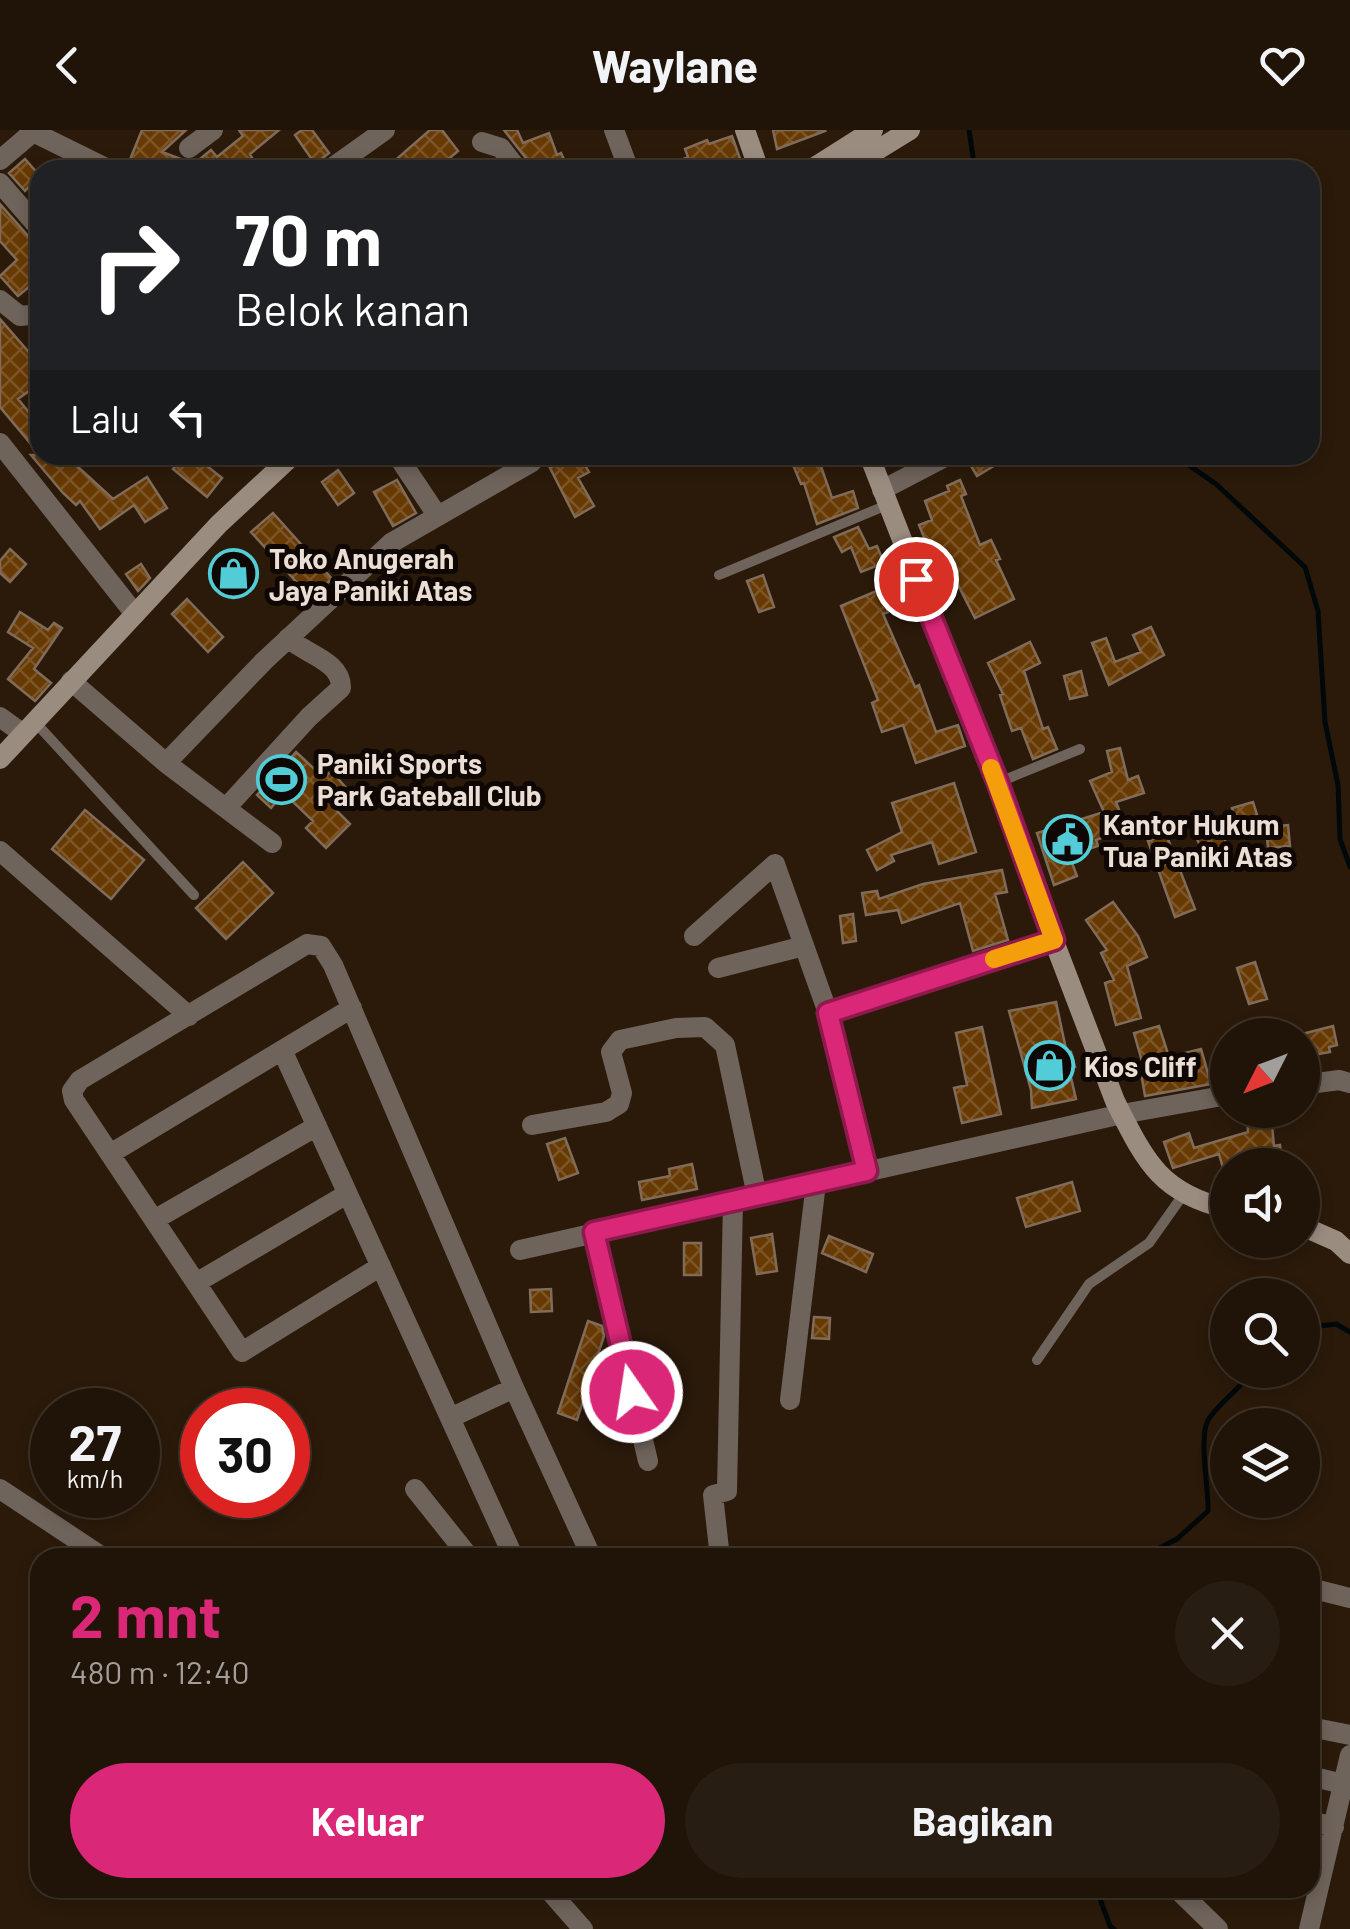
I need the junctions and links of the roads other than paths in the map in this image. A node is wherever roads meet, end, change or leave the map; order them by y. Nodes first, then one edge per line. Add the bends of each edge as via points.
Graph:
1 (213, 130) edge
2 (385, 130) edge
3 (614, 130) edge
4 (746, 130) edge
5 (873, 130) edge
6 (910, 130) edge
7 (31, 131) edge
8 (482, 142) dead end
9 (189, 148) dead end
10 (0, 160) edge
11 (81, 160) edge
12 (343, 160) edge
13 (510, 160) edge
14 (625, 160) edge
15 (756, 160) edge
16 (826, 160) edge
17 (860, 160) edge
18 (0, 182) edge
19 (30, 217) edge
20 (0, 300) edge
21 (30, 315) edge
22 (0, 443) edge
23 (275, 465) edge
24 (404, 465) edge
25 (527, 465) edge
26 (872, 465) edge
27 (934, 465) edge
28 (884, 498) junction
29 (436, 515) junction
30 (718, 575) dead end
31 (135, 614) junction
32 (288, 638) junction
33 (71, 680) junction
34 (0, 717) edge
35 (28, 727) junction
36 (1080, 748) dead end
37 (0, 759) edge
38 (166, 763) junction
39 (998, 783) junction
40 (226, 808) junction
41 (272, 842) dead end
42 (0, 851) edge
43 (194, 895) dead end
44 (694, 936) dead end
45 (1054, 940) junction
46 (804, 946) junction
47 (718, 968) dead end
48 (352, 1008) junction
49 (828, 1013) junction
50 (189, 1016) junction
51 (282, 1050) junction
52 (1320, 1083) edge
53 (1350, 1083) edge
54 (1210, 1098) edge
55 (1122, 1114) junction
56 (316, 1126) junction
57 (532, 1126) dead end
58 (110, 1154) junction
59 (867, 1171) junction
60 (816, 1183) junction
61 (347, 1194) junction
62 (758, 1196) junction
63 (1183, 1196) junction
64 (733, 1201) junction
65 (1210, 1204) edge
66 (154, 1220) junction
67 (594, 1232) junction
68 (1320, 1234) edge
69 (520, 1250) dead end
70 (1350, 1254) edge
71 (380, 1266) junction
72 (196, 1283) junction
73 (1037, 1360) dead end
74 (514, 1388) junction
75 (790, 1400) dead end
76 (450, 1418) junction
77 (648, 1461) dead end
78 (415, 1489) dead end
79 (0, 1490) edge
80 (89, 1548) edge
81 (462, 1548) edge
82 (509, 1548) edge
83 (587, 1548) edge
84 (719, 1548) edge
85 (1320, 1590) edge
86 (1350, 1598) edge
87 (1320, 1729) edge
88 (1350, 1735) edge
89 (1350, 1754) edge
90 (1320, 1778) edge
91 (1343, 1784) junction
92 (1320, 1824) edge
93 (1334, 1827) junction
94 (1320, 1884) edge
95 (556, 1898) edge
96 (1186, 1898) edge
97 (1317, 1898) edge
98 (583, 1929) edge
99 (1218, 1929) edge
100 (1309, 1929) edge

1 - 9 street
2 - 12 street
3 - 14 street
4 - 15 street
5 - 16 street
6 - 17 street
7 - 10 street
7 - 11 street
8 - 13 street via 501,148
18 - 19 street
20 - 21 street via 20,316
22 - 31 street
23 - 31 street
24 - 29 street
25 - 29 street
26 - 28 street
27 - 28 street
28 - 30 lane
28 - 39 street
29 - 32 street via 391,542
31 - 33 street
32 - 38 street
32 - 40 street via 335,669 341,688
33 - 35 street
33 - 38 street
34 - 35 street
35 - 37 street
35 - 43 lane
36 - 39 lane
38 - 40 street
39 - 45 street
40 - 41 street
42 - 50 street
44 - 46 street via 775,864
45 - 49 street
45 - 55 street
46 - 47 street
46 - 49 street
48 - 50 street via 334,965 314,943
48 - 51 street
48 - 74 street
49 - 59 street
50 - 58 street via 72,1091
51 - 56 street
51 - 58 street
52 - 53 street
54 - 55 street
55 - 59 street
55 - 63 street via 1153,1169
56 - 61 street
56 - 66 street
57 - 62 street via 620,1104 611,1052 620,1040 705,1027 725,1045
58 - 66 street
59 - 60 street
60 - 62 street
60 - 75 street
61 - 71 street
61 - 72 street
62 - 64 street
63 - 65 street
63 - 73 lane via 1149,1243 1089,1284
64 - 67 street
64 - 84 street via 727,1491 714,1495
66 - 72 street
67 - 69 street
67 - 77 street
68 - 70 street
71 - 72 street via 242,1352
71 - 76 street
74 - 76 street
74 - 83 street
76 - 82 street
78 - 81 street
79 - 80 street
85 - 86 street
87 - 88 street
89 - 91 street
90 - 91 street
91 - 93 street
92 - 93 street
93 - 94 street
95 - 98 street
96 - 99 street
97 - 100 street

